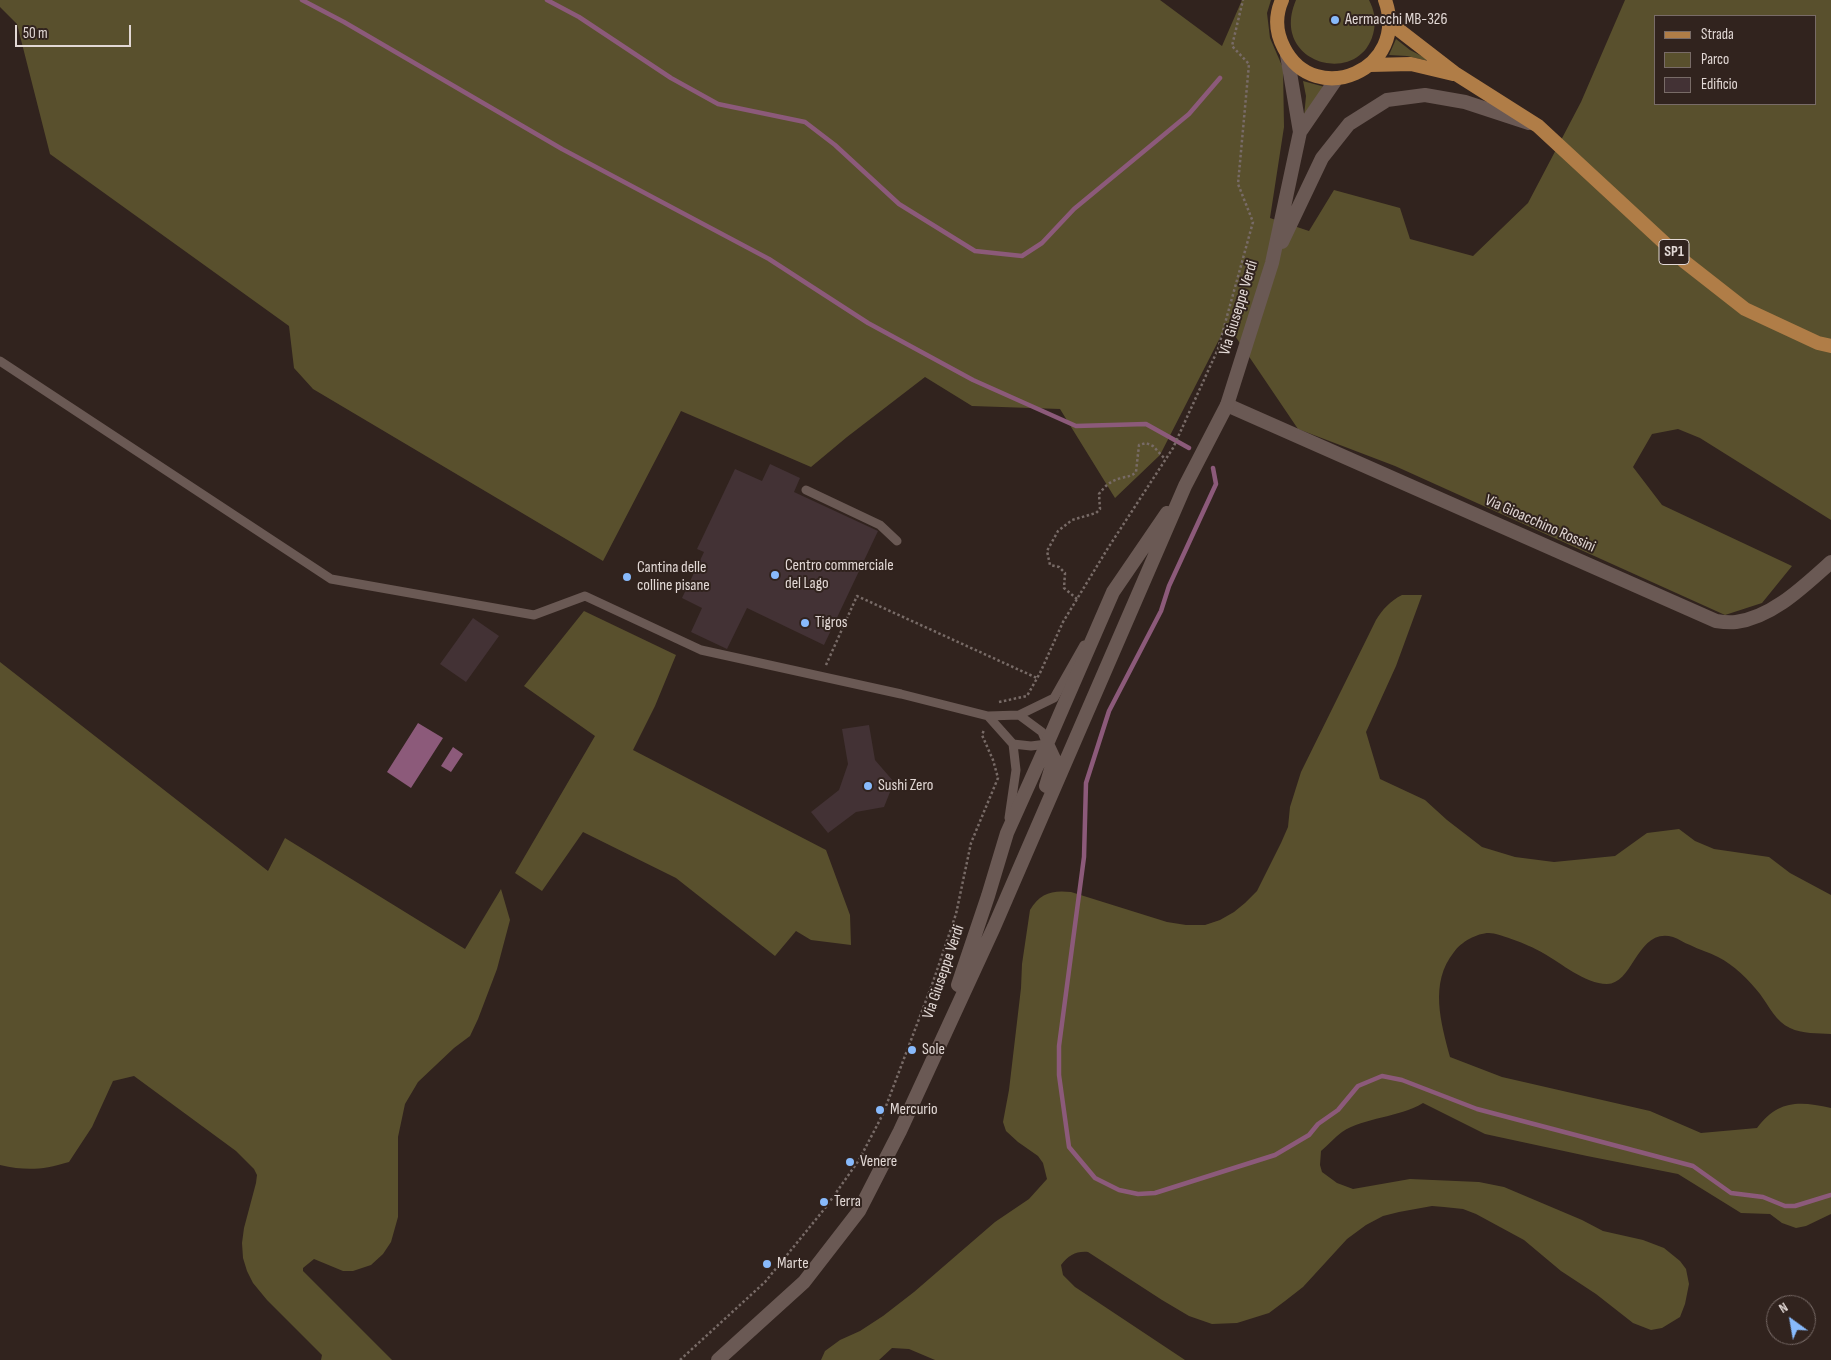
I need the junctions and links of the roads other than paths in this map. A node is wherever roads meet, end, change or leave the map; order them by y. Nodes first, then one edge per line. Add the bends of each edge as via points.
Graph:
1 (1282, 0) edge
2 (1385, 0) edge
3 (1390, 22) junction
4 (1287, 55) junction
5 (1370, 65) junction
6 (1456, 74) junction
7 (1337, 78) junction
8 (1538, 126) junction
9 (1300, 132) junction
10 (1272, 263) junction
11 (1831, 346) edge
12 (0, 361) edge
13 (1227, 405) junction
14 (1185, 486) junction
15 (806, 490) dead end
16 (897, 541) dead end
17 (1831, 562) edge
18 (1113, 592) junction
19 (1116, 646) junction
20 (1019, 715) junction
21 (988, 716) junction
22 (1013, 744) junction
23 (1047, 744) junction
24 (1007, 832) junction
25 (1028, 847) junction
26 (935, 1055) junction
27 (718, 1360) edge

1 - 4 main road via 1277,25
2 - 3 main road, SP1
3 - 5 main road, SP1 via 1388,38
3 - 6 main road, SP1
4 - 7 main road, SP1 via 1309,72
4 - 9 main road, Via Giuseppe Verdi
5 - 6 main road, SP1 via 1410,64
5 - 7 main road, SP1 via 1355,74
6 - 8 main road, SP1
7 - 9 main road, Via Giuseppe Verdi
8 - 10 main road via 1465,102 1425,95 1386,100 1349,124 1322,158
8 - 11 main road, SP1 via 1685,262 1745,309
9 - 10 main road, Via Giuseppe Verdi
10 - 13 main road, Via Giuseppe Verdi
12 - 21 lane via 331,579 534,615 585,596 701,650
13 - 14 main road, Via Giuseppe Verdi
13 - 17 main road, Via Gioacchino Rossini via 1716,621 1735,622 1757,616 1785,600
14 - 18 main road, Via Giuseppe Verdi
14 - 19 main road, Via Giuseppe Verdi
15 - 16 lane via 880,525
18 - 20 lane via 1054,698
18 - 23 main road, Via Giuseppe Verdi
19 - 23 main road, Via Giuseppe Verdi via 1097,668 1067,733
19 - 25 main road, Via Giuseppe Verdi
20 - 21 lane
20 - 23 lane via 1042,732
21 - 22 lane
22 - 23 lane
22 - 24 lane via 1016,770
23 - 24 main road, Via Giuseppe Verdi
23 - 25 main road, Via Giuseppe Verdi via 1054,759
24 - 26 main road, Via Giuseppe Verdi
25 - 26 main road, Via Giuseppe Verdi
26 - 27 main road via 859,1211 804,1282

